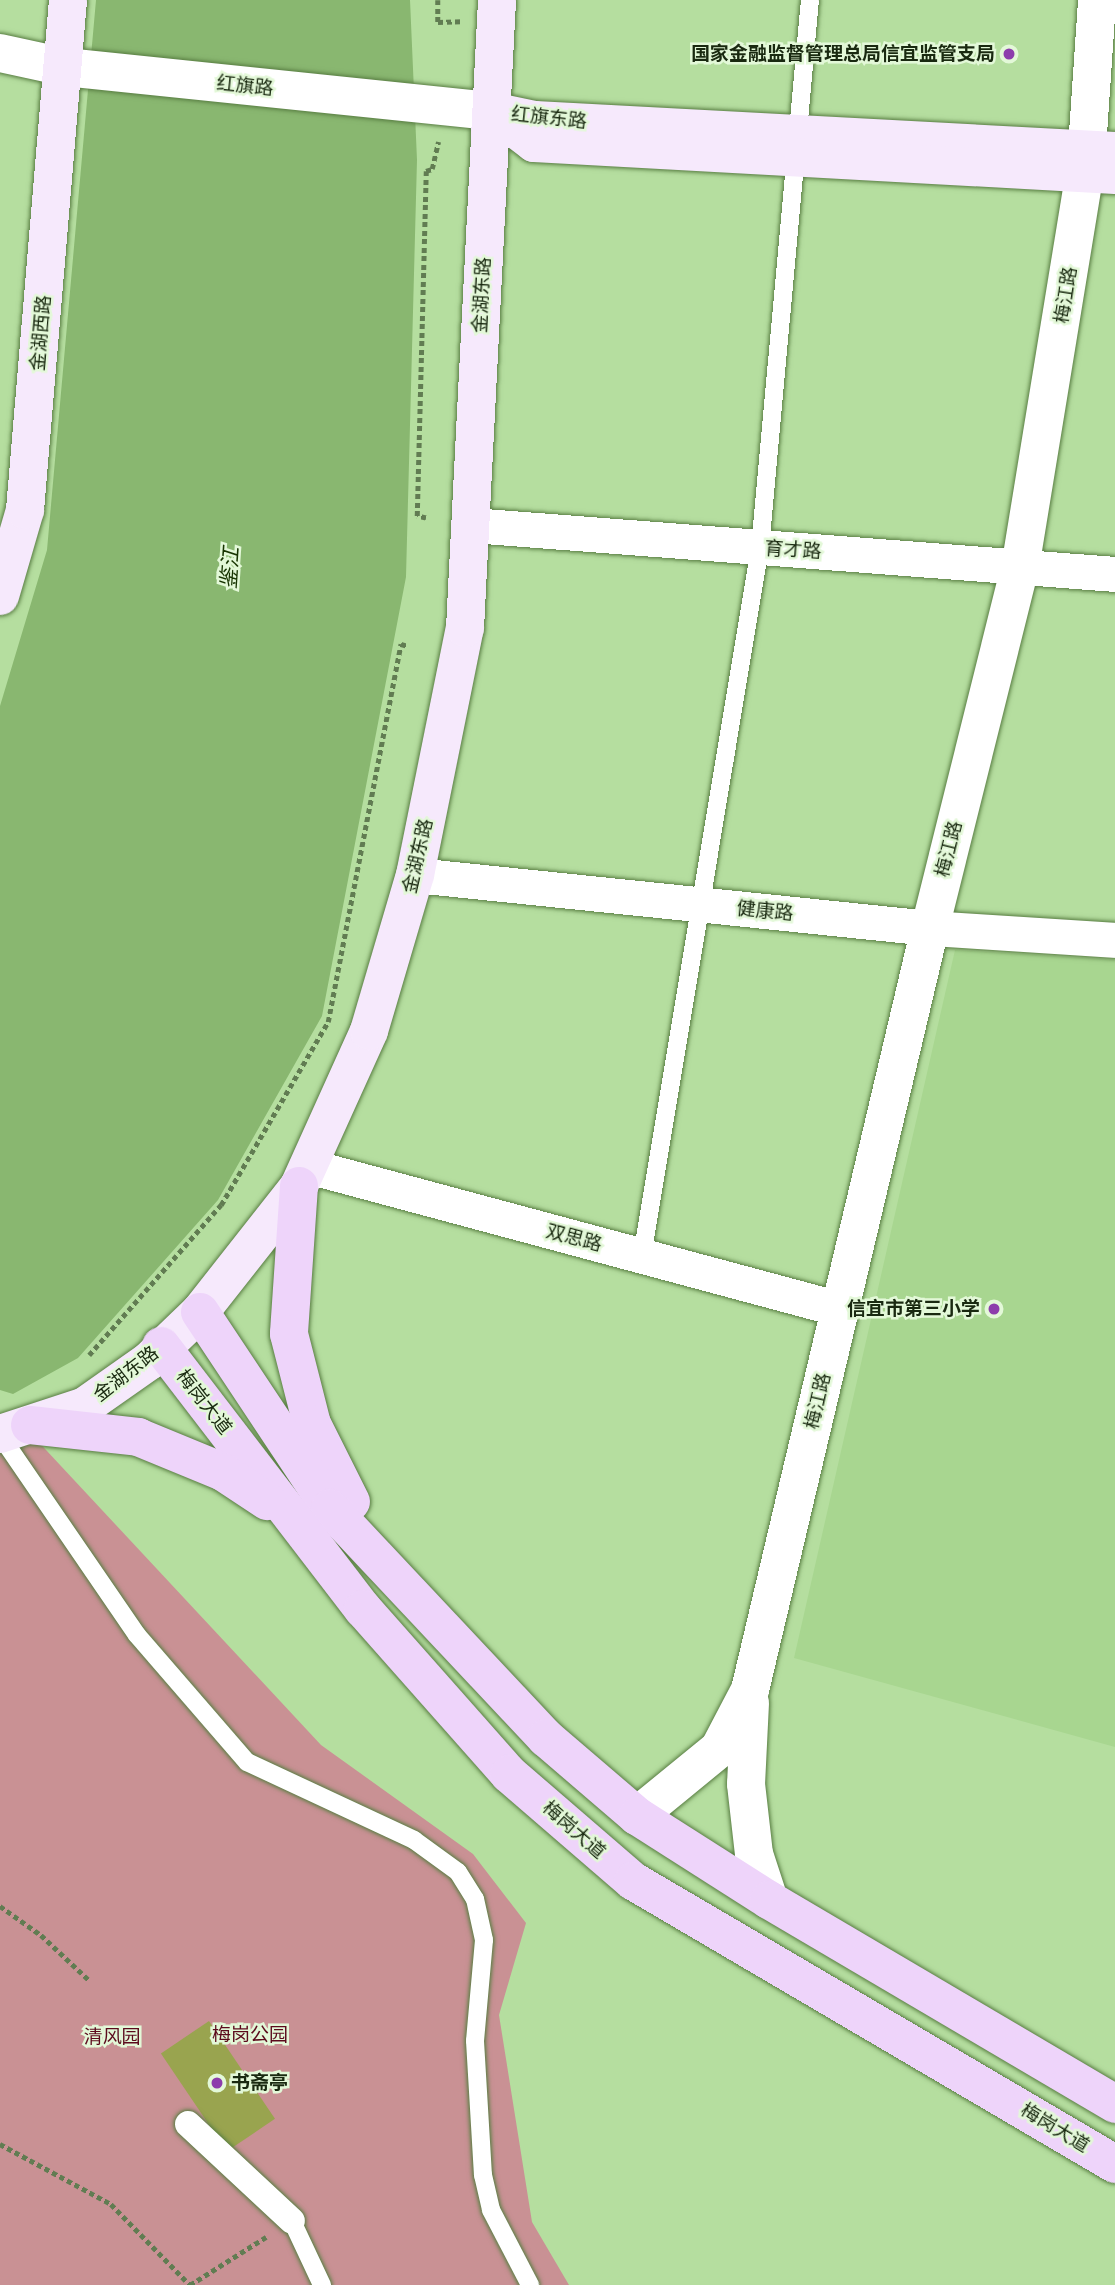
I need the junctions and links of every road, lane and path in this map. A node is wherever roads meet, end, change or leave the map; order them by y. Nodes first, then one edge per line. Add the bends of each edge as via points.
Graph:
1 (438, 0) edge
2 (810, 0) edge
3 (1097, 0) edge
4 (65, 5) edge
5 (482, 10) edge
6 (0, 53) edge
7 (65, 67) junction
8 (492, 111) junction
9 (435, 142) dead end
10 (800, 146) junction
11 (1100, 162) edge
12 (426, 518) dead end
13 (471, 525) junction
14 (760, 548) junction
15 (1020, 568) junction
16 (1115, 574) edge
17 (0, 596) edge
18 (408, 646) dead end
19 (415, 875) junction
20 (700, 904) junction
21 (930, 928) junction
22 (1115, 940) edge
23 (303, 1176) junction
24 (642, 1256) junction
25 (840, 1309) junction
26 (200, 1312) junction
27 (161, 1346) junction
28 (85, 1360) dead end
29 (10, 1432) edge
30 (294, 1519) junction
31 (384, 1567) junction
32 (750, 1690) junction
33 (636, 1816) junction
34 (769, 1900) junction
35 (0, 1906) edge
36 (90, 1981) dead end
37 (1115, 2104) edge
38 (188, 2124) dead end
39 (0, 2144) edge
40 (1115, 2164) edge
41 (292, 2221) junction
42 (323, 2285) edge
43 (530, 2285) edge

1 - 5 path via 438,22
2 - 10 lane
3 - 11 street, 梅江路
4 - 7 main road, 金湖西路
5 - 8 main road, 金湖东路
6 - 7 street, 红旗路
7 - 8 street, 红旗路
7 - 17 main road, 金湖西路 via 25,510
8 - 10 main road, 红旗东路 via 535,120
8 - 13 main road, 金湖东路
9 - 12 path via 432,169 426,171 417,516
10 - 11 main road, 红旗东路
10 - 14 lane
11 - 15 street, 梅江路
13 - 14 street, 育才路
13 - 19 main road, 金湖东路 via 465,628
14 - 15 street, 育才路
14 - 20 lane
15 - 16 street, 育才路
15 - 21 street, 梅江路
18 - 28 path via 401,644 328,1021 221,1205
19 - 20 street, 健康路
19 - 23 main road, 金湖东路 via 369,1031
20 - 21 street, 健康路
20 - 24 lane
21 - 22 street, 健康路
21 - 25 street, 梅江路
23 - 24 street, 双思路
23 - 26 main road, 金湖东路
23 - 31 main road via 289,1334 312,1424
24 - 25 street, 双思路
25 - 32 street, 梅江路
26 - 27 main road, 金湖东路
26 - 31 main road via 330,1508
27 - 29 main road, 金湖东路 via 149,1361 85,1406
27 - 30 main road, 梅岗大道
29 - 30 main road via 138,1437 223,1472
29 - 43 lane via 137,1635 247,1762 414,1840 458,1872 475,1899 484,1940 475,2041 484,2175 491,2210
30 - 40 main road, 梅岗大道 via 363,1609 509,1774 633,1881
31 - 33 main road via 546,1738
32 - 33 street via 719,1749
32 - 34 street via 746,1784 754,1854
33 - 34 main road
34 - 37 main road
35 - 36 path via 41,1934
38 - 41 street
39 - 41 path via 111,2204 190,2285
41 - 42 lane

